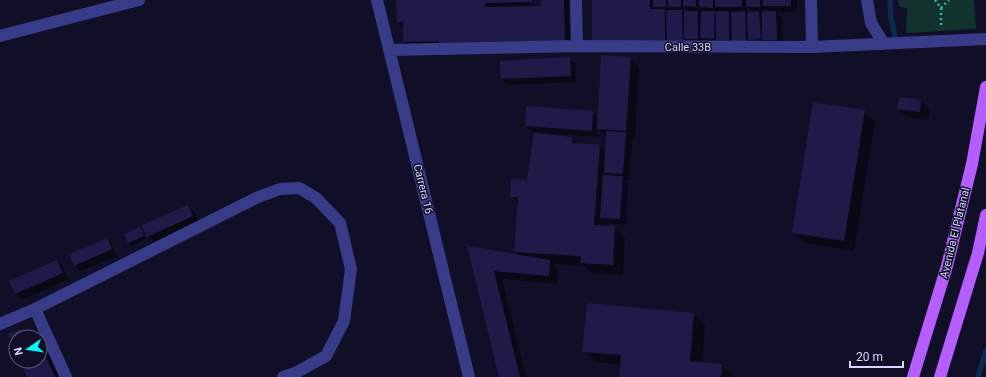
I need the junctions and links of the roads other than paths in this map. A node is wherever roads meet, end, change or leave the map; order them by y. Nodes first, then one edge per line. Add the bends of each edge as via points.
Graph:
1 (139, 0) edge
2 (377, 0) edge
3 (576, 0) edge
4 (811, 0) edge
5 (866, 0) edge
6 (0, 36) edge
7 (986, 39) edge
8 (884, 44) junction
9 (576, 46) junction
10 (812, 47) junction
11 (389, 50) junction
12 (986, 86) edge
13 (986, 215) edge
14 (35, 309) junction
15 (0, 324) edge
16 (66, 377) edge
17 (282, 377) edge
18 (469, 377) edge
19 (912, 377) edge
20 (940, 377) edge

1 - 6 street
2 - 11 street, Carrera 16
3 - 9 street
4 - 10 street
5 - 8 street via 870,23
7 - 8 street, Calle 33B
8 - 10 street, Calle 33B
9 - 10 street, Calle 33B
9 - 11 street, Calle 33B
11 - 18 street, Carrera 16
12 - 19 main road, Avenida El Platanal via 972,164 947,266
13 - 20 main road via 978,253
14 - 15 street
14 - 16 street
14 - 17 street via 242,204 280,189 299,188 316,198 340,223 351,269 344,322 326,356

